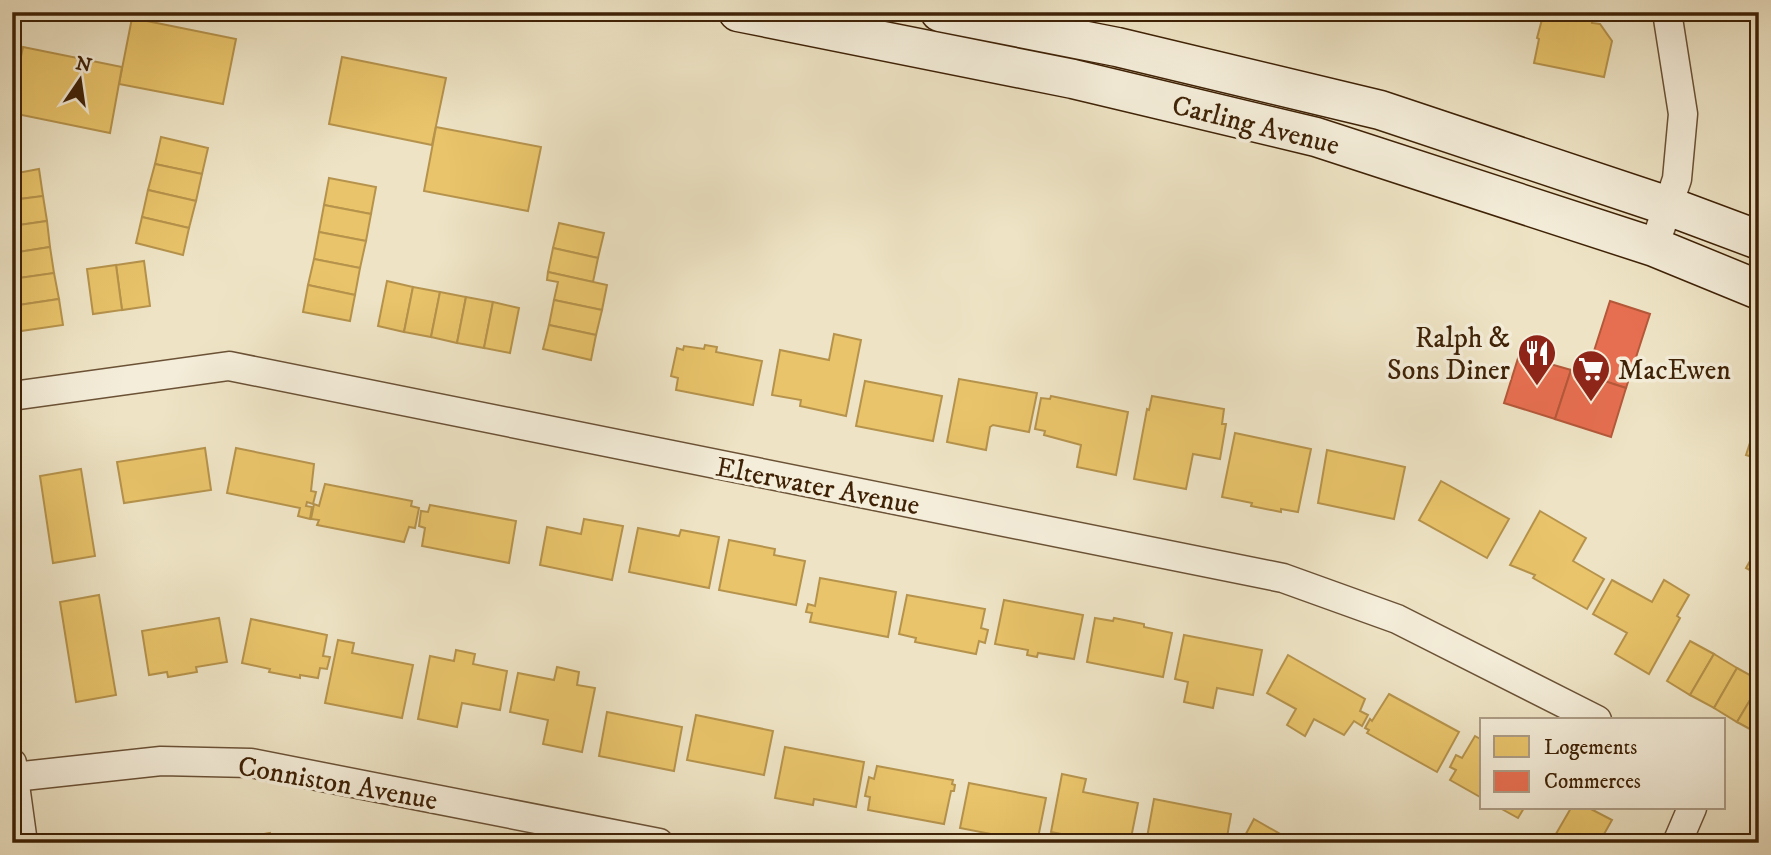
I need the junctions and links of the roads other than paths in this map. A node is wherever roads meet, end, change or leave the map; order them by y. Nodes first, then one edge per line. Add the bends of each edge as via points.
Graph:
1 (738, 12) edge
2 (940, 12) edge
3 (1667, 12) edge
4 (1668, 206) junction
5 (1759, 240) edge
6 (1654, 247) junction
7 (1759, 290) edge
8 (12, 396) edge
9 (1593, 718) edge
10 (13, 770) edge
11 (1691, 810) edge
12 (23, 843) edge
13 (659, 843) edge
14 (1677, 843) edge

1 - 6 main road, Carling Avenue via 1073,79 1316,137
2 - 4 main road, Carling Avenue via 1117,47 1380,110
3 - 4 street via 1683,114 1677,179
4 - 5 main road, Carling Avenue
4 - 6 street
6 - 7 main road, Carling Avenue
8 - 9 street, Elterwater Avenue via 229,366 1270,575 1397,619
10 - 12 street
10 - 13 street, Conniston Avenue via 161,761 251,763
11 - 14 street

